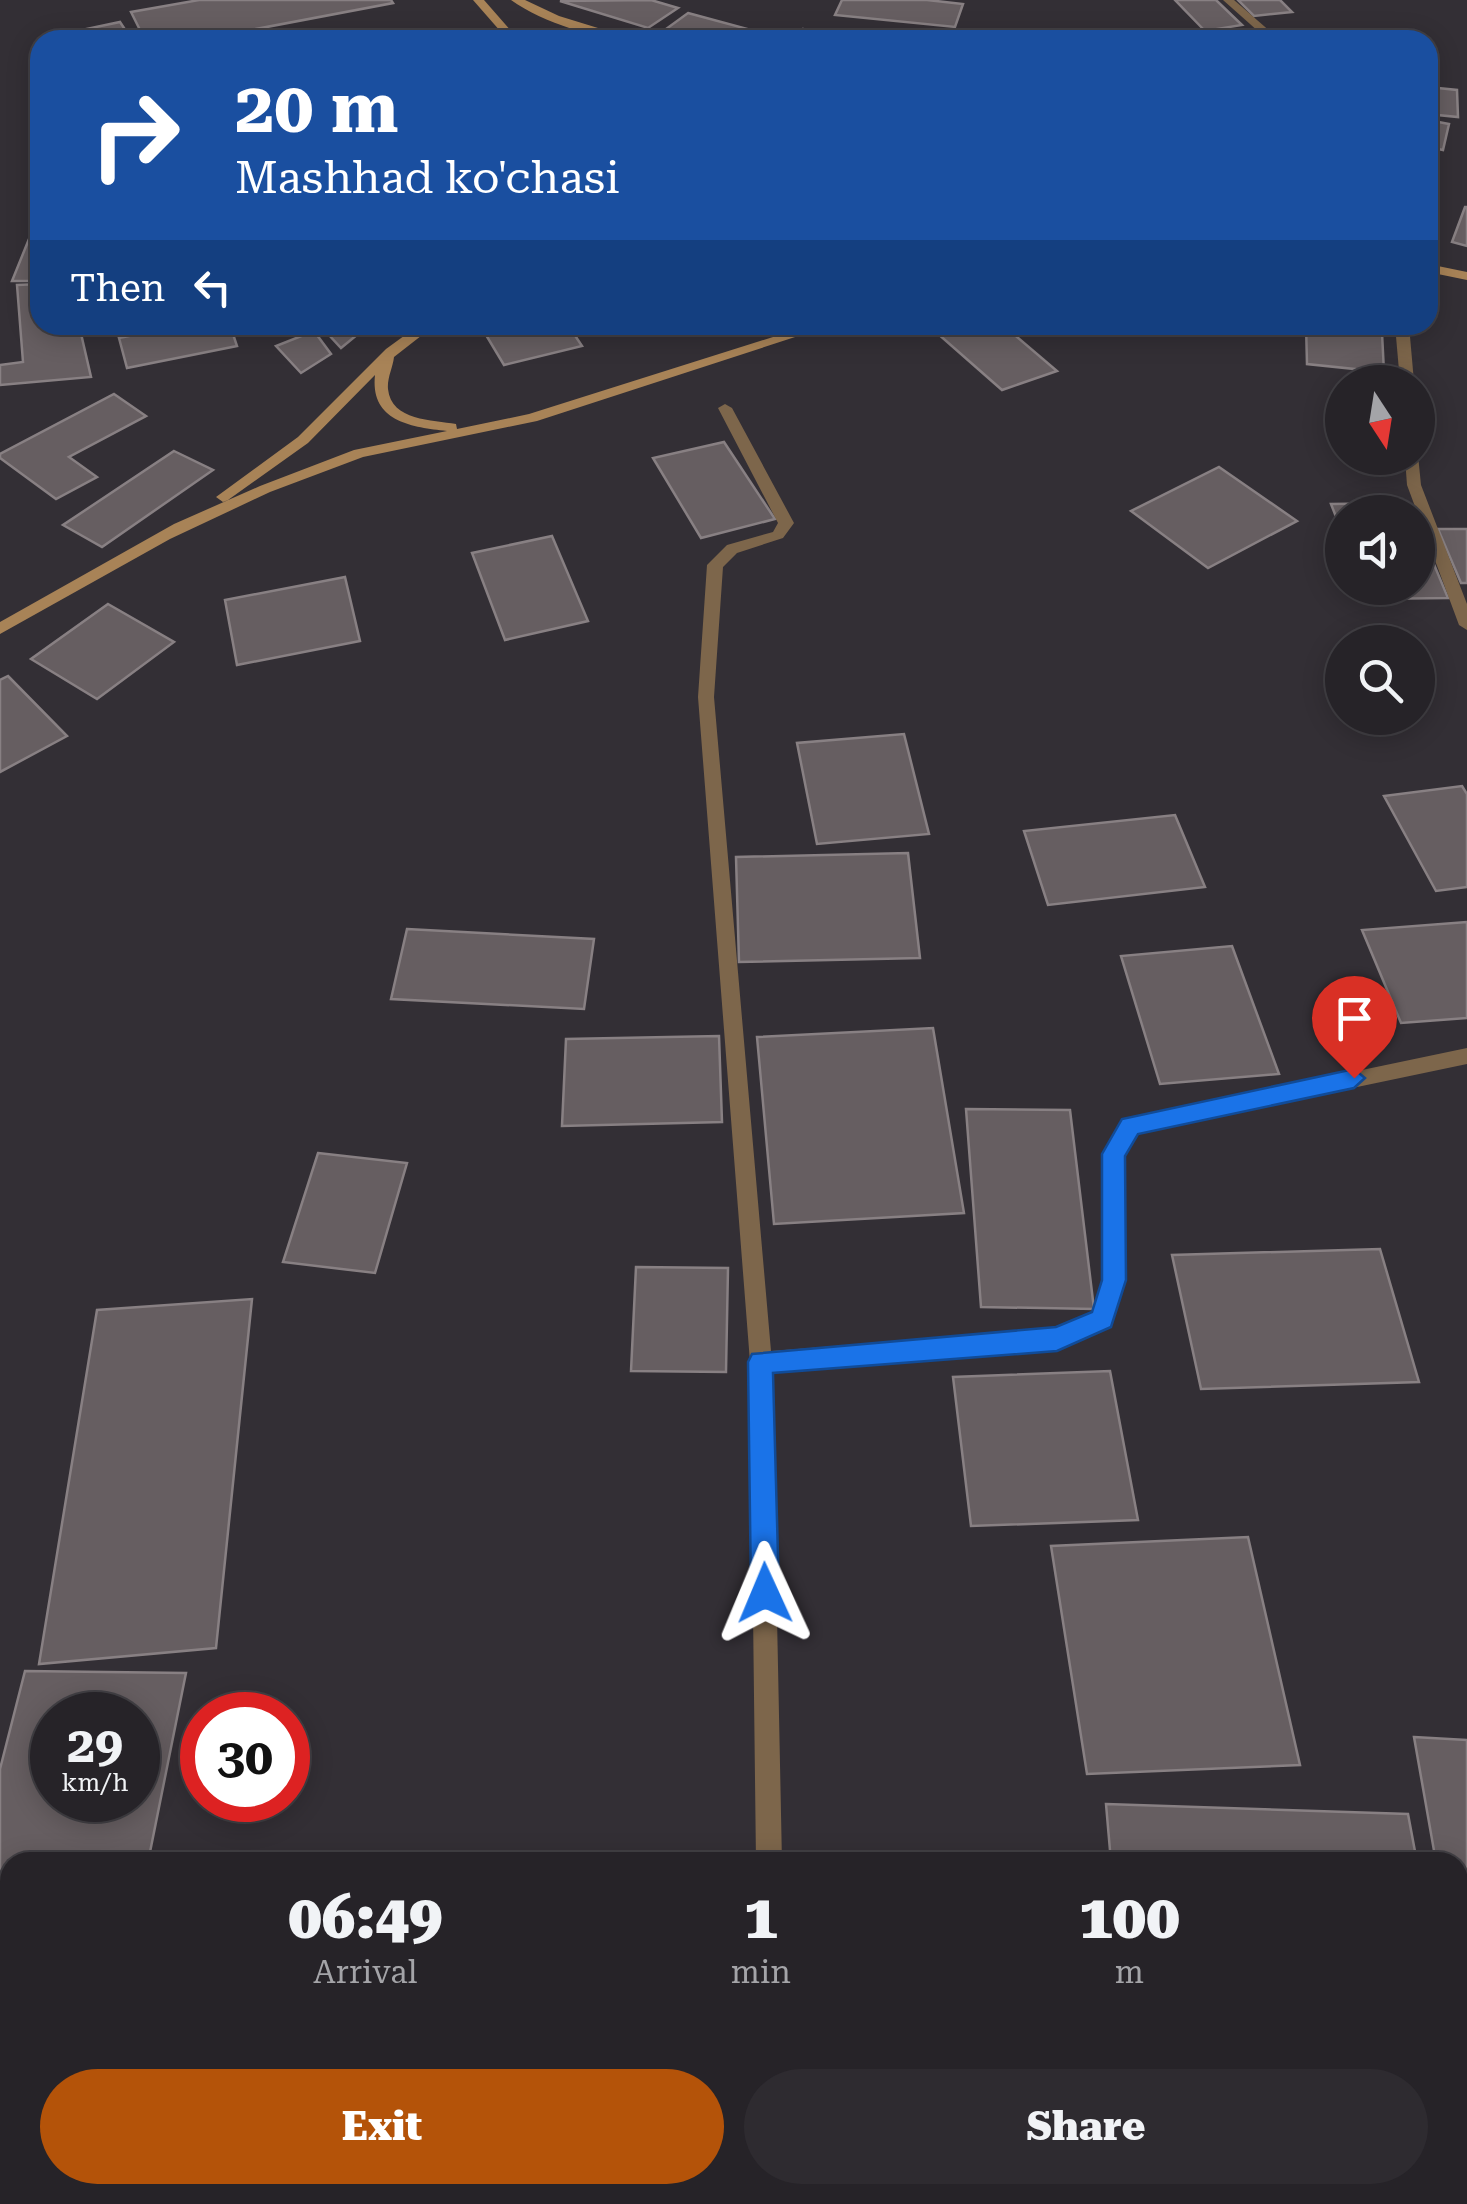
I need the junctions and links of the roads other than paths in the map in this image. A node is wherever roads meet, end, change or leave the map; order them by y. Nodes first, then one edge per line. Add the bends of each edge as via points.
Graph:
1 (478, 0) edge
2 (516, 0) edge
3 (1228, 0) edge
4 (505, 30) edge
5 (597, 30) edge
6 (1264, 30) edge
7 (1438, 270) edge
8 (1467, 276) edge
9 (414, 335) edge
10 (793, 335) edge
11 (1403, 335) edge
12 (391, 352) junction
13 (1406, 365) edge
14 (725, 408) dead end
15 (532, 418) junction
16 (1413, 475) edge
17 (169, 534) junction
18 (1467, 625) edge
19 (0, 629) edge
20 (1467, 1056) edge
21 (760, 1362) junction
22 (770, 1852) edge

1 - 4 main road
2 - 5 main road
3 - 6 street
7 - 8 main road
9 - 12 main road
10 - 15 main road
11 - 13 street
12 - 15 main road via 379,387 398,417 461,428
12 - 17 main road via 302,440
14 - 21 street via 786,523 778,535 732,549 715,564 706,697
15 - 17 main road via 359,453
16 - 18 street
17 - 19 main road
20 - 21 street via 1130,1126 1114,1154 1114,1280 1102,1319 1057,1339
21 - 22 street

